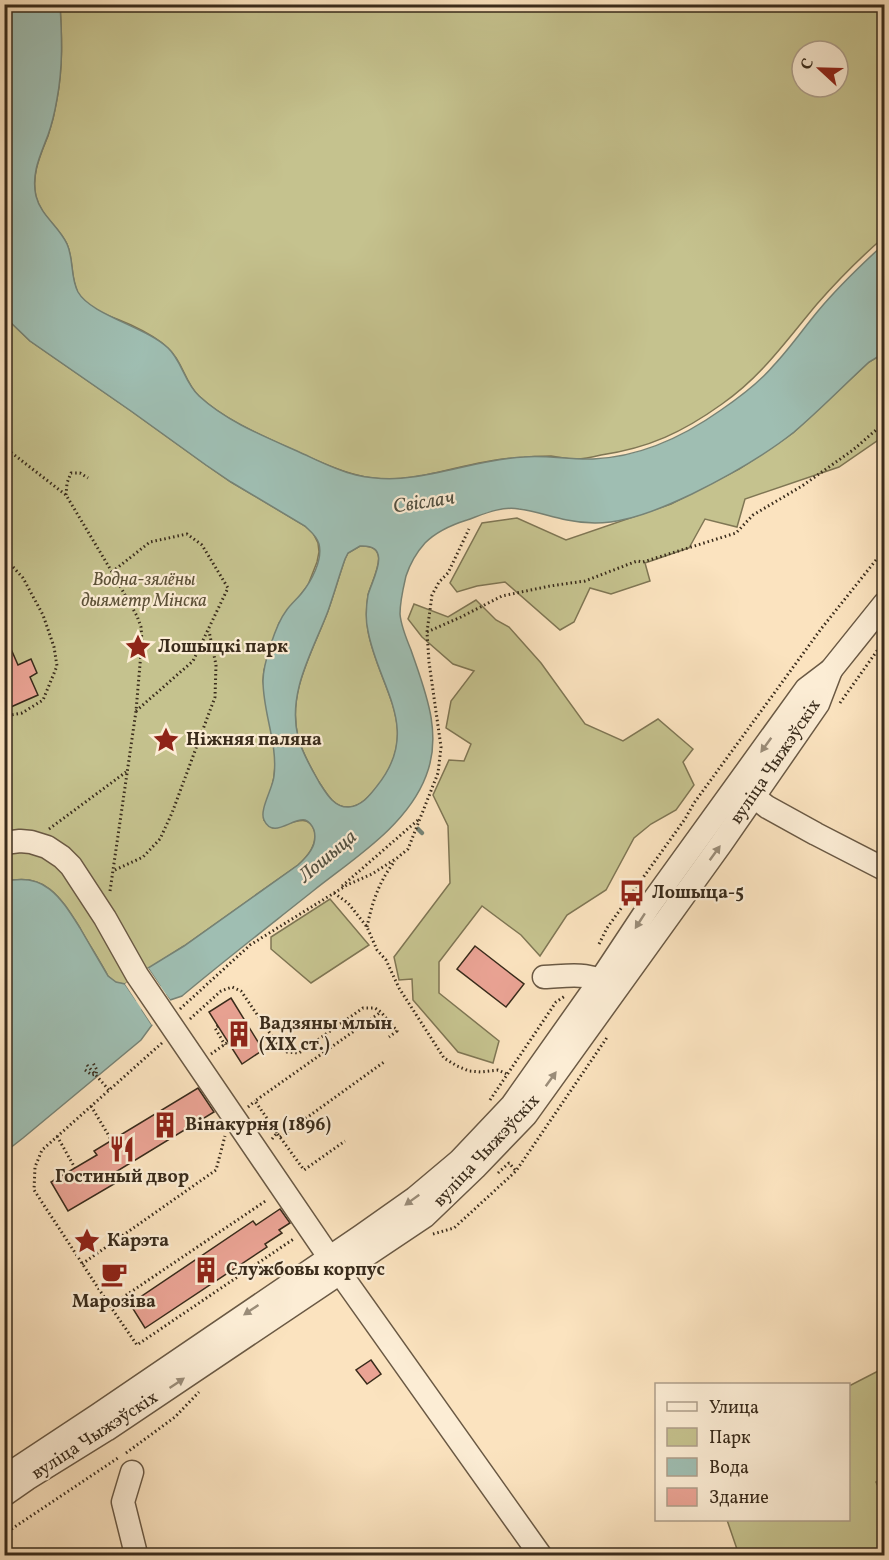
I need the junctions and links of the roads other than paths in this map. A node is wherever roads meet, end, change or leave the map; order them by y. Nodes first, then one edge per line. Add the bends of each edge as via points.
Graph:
1 (885, 604) edge
2 (747, 790) junction
3 (4, 843) edge
4 (885, 869) edge
5 (544, 977) dead end
6 (601, 982) junction
7 (334, 1265) junction
8 (9, 1466) edge
9 (132, 1472) dead end
10 (4, 1495) edge
11 (131, 1556) edge
12 (541, 1556) edge

1 - 2 street, вуліца Чыжэўскіх via 831,670 806,689
2 - 4 street via 786,818
2 - 6 street, вуліца Чыжэўскіх via 650,905
3 - 7 street via 31,842 47,847 71,866 137,975
5 - 6 street
6 - 7 street, вуліца Чыжэўскіх via 526,1115 425,1216
7 -> 8 street, вуліца Чыжэўскіх via 98,1415
10 -> 7 street, вуліца Чыжэўскіх via 106,1430
7 - 12 street
9 - 11 street via 123,1502 135,1550

